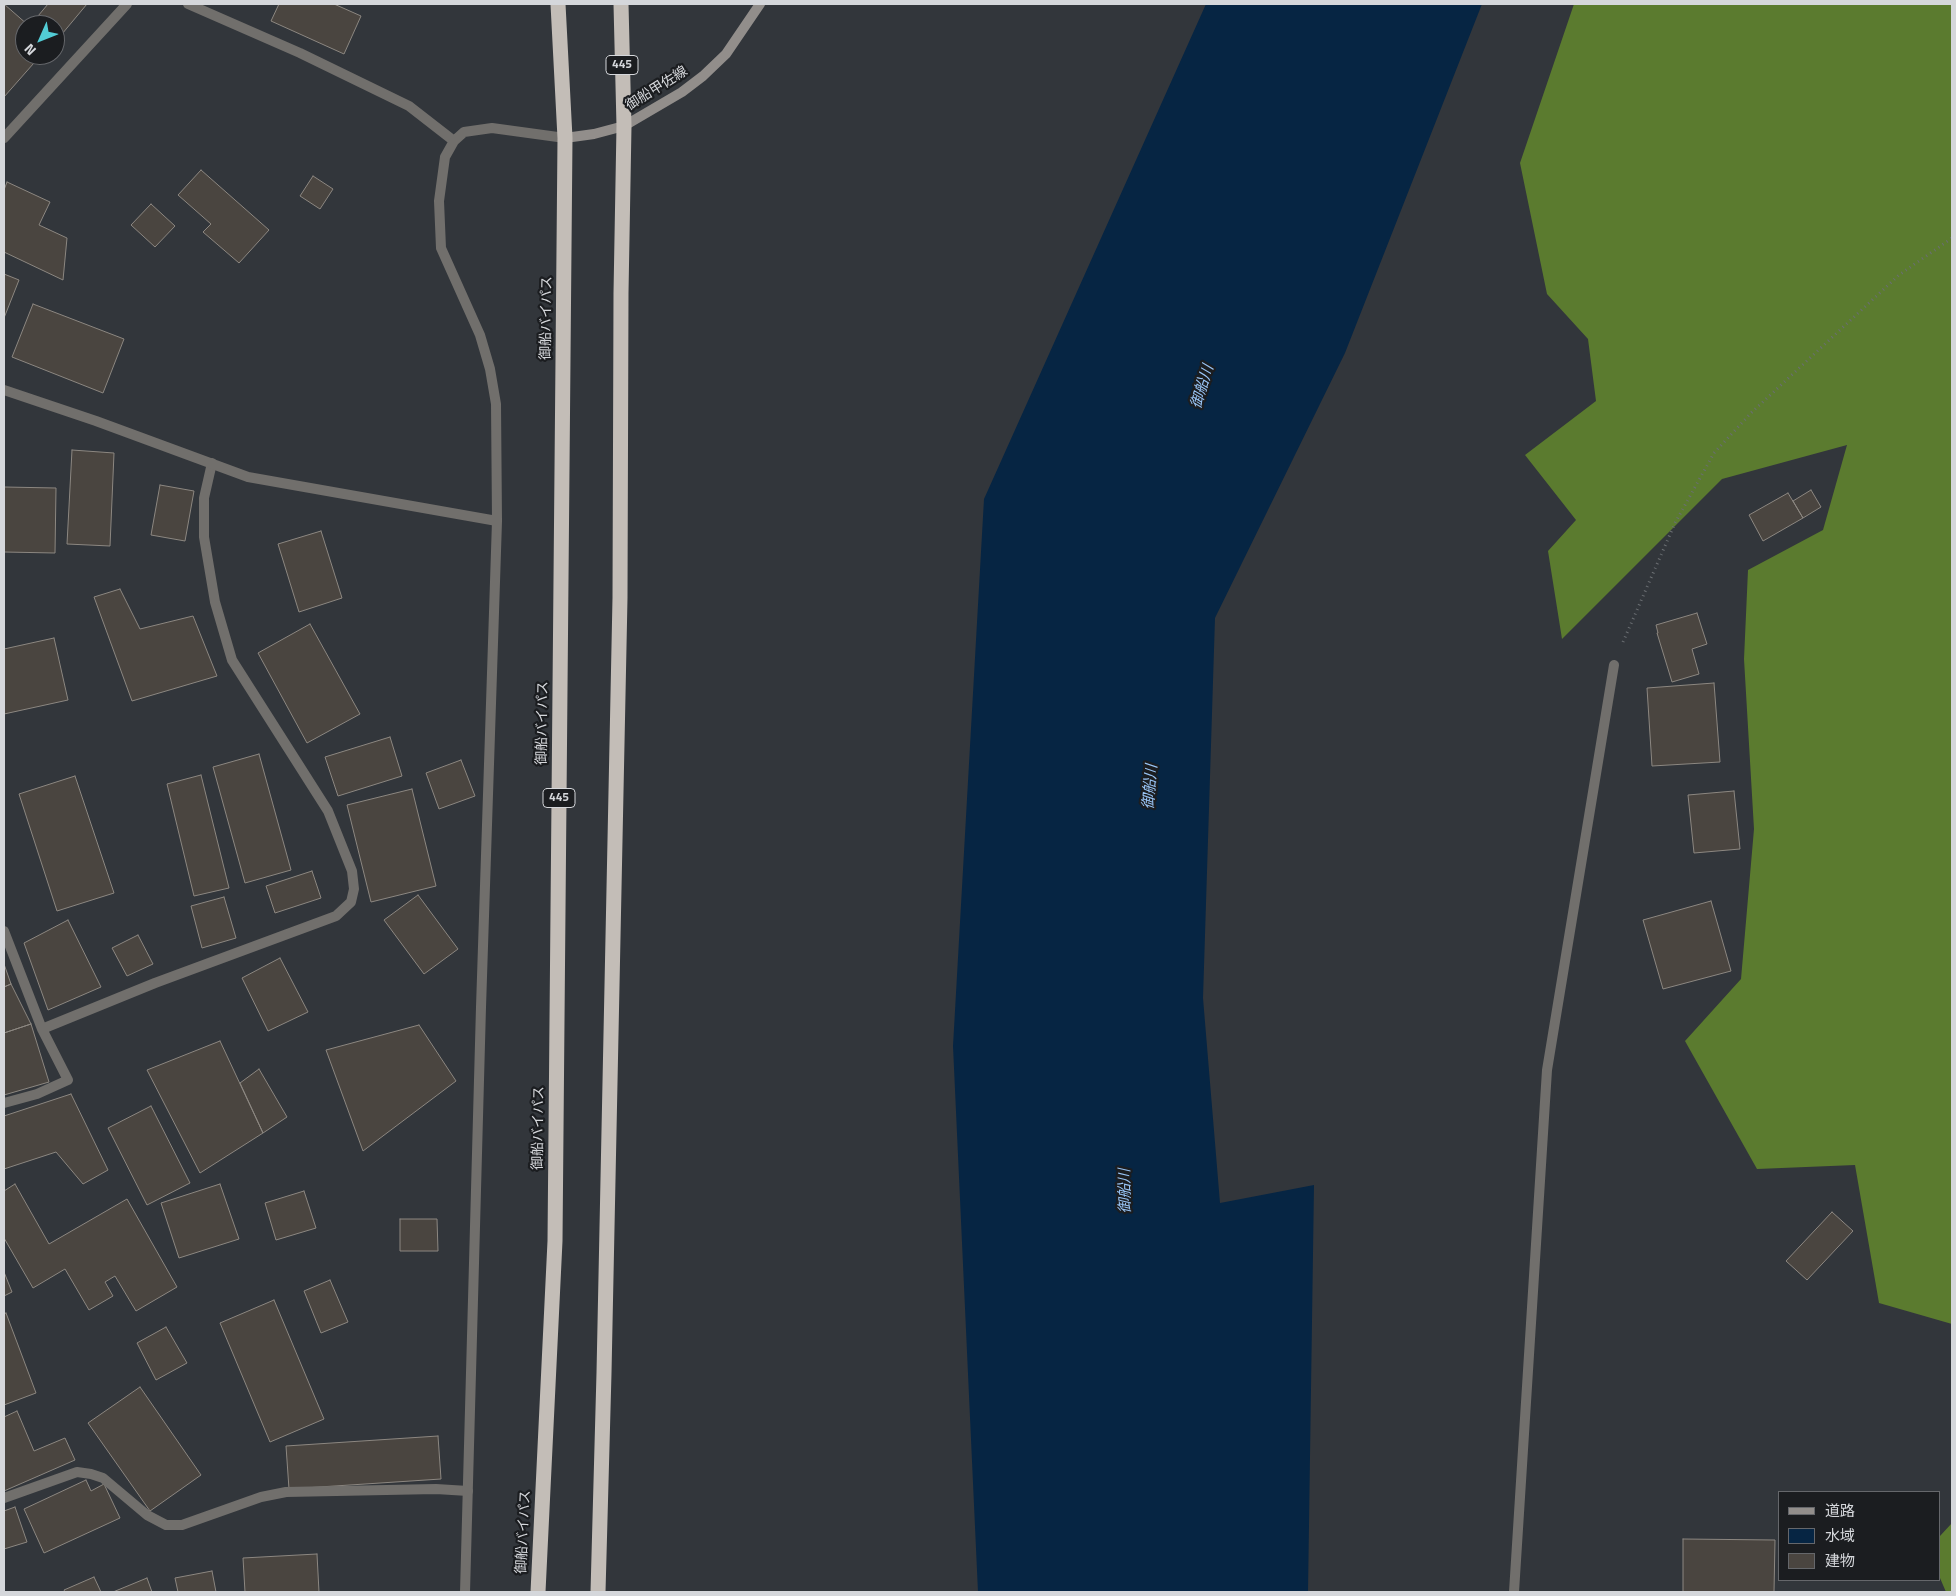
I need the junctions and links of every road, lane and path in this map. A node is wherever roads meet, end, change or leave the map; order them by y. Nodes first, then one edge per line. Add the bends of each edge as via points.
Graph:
1 (127, 4) edge
2 (188, 4) edge
3 (558, 4) edge
4 (621, 4) edge
5 (760, 4) edge
6 (624, 126) junction
7 (4, 138) edge
8 (565, 138) junction
9 (454, 141) junction
10 (1952, 238) edge
11 (4, 390) edge
12 (212, 463) junction
13 (497, 521) junction
14 (1614, 665) joint
15 (4, 931) edge
16 (42, 1029) junction
17 (4, 1104) edge
18 (468, 1491) junction
19 (4, 1498) edge
20 (465, 1592) edge
21 (538, 1592) edge
22 (598, 1592) edge
23 (1514, 1592) edge

1 - 7 street
2 - 9 street via 409,106
3 - 8 highway, 御船バイパス / 445
4 - 6 highway, 445
5 - 6 main road, 御船甲佐線 via 726,54 703,76
6 - 8 main road, 御船甲佐線
6 - 22 highway, 445 via 620,293 620,598
8 - 9 street via 492,128 464,132
8 - 21 highway, 御船バイパス / 445 via 554,1241
9 - 13 street via 446,157 439,201 441,248 480,335 490,369 496,404
10 - 14 path via 1899,275 1751,413 1714,453 1675,524
11 - 12 street
12 - 13 street via 248,477
12 - 16 street via 204,498 204,537 215,602 232,660 328,811 352,871 354,889 350,902 336,916
13 - 18 street
14 - 23 street via 1547,1070
15 - 16 street
16 - 17 street via 68,1080
18 - 19 street via 286,1492 261,1497 182,1525 166,1526 147,1515 103,1478 91,1474 77,1472
18 - 20 street

